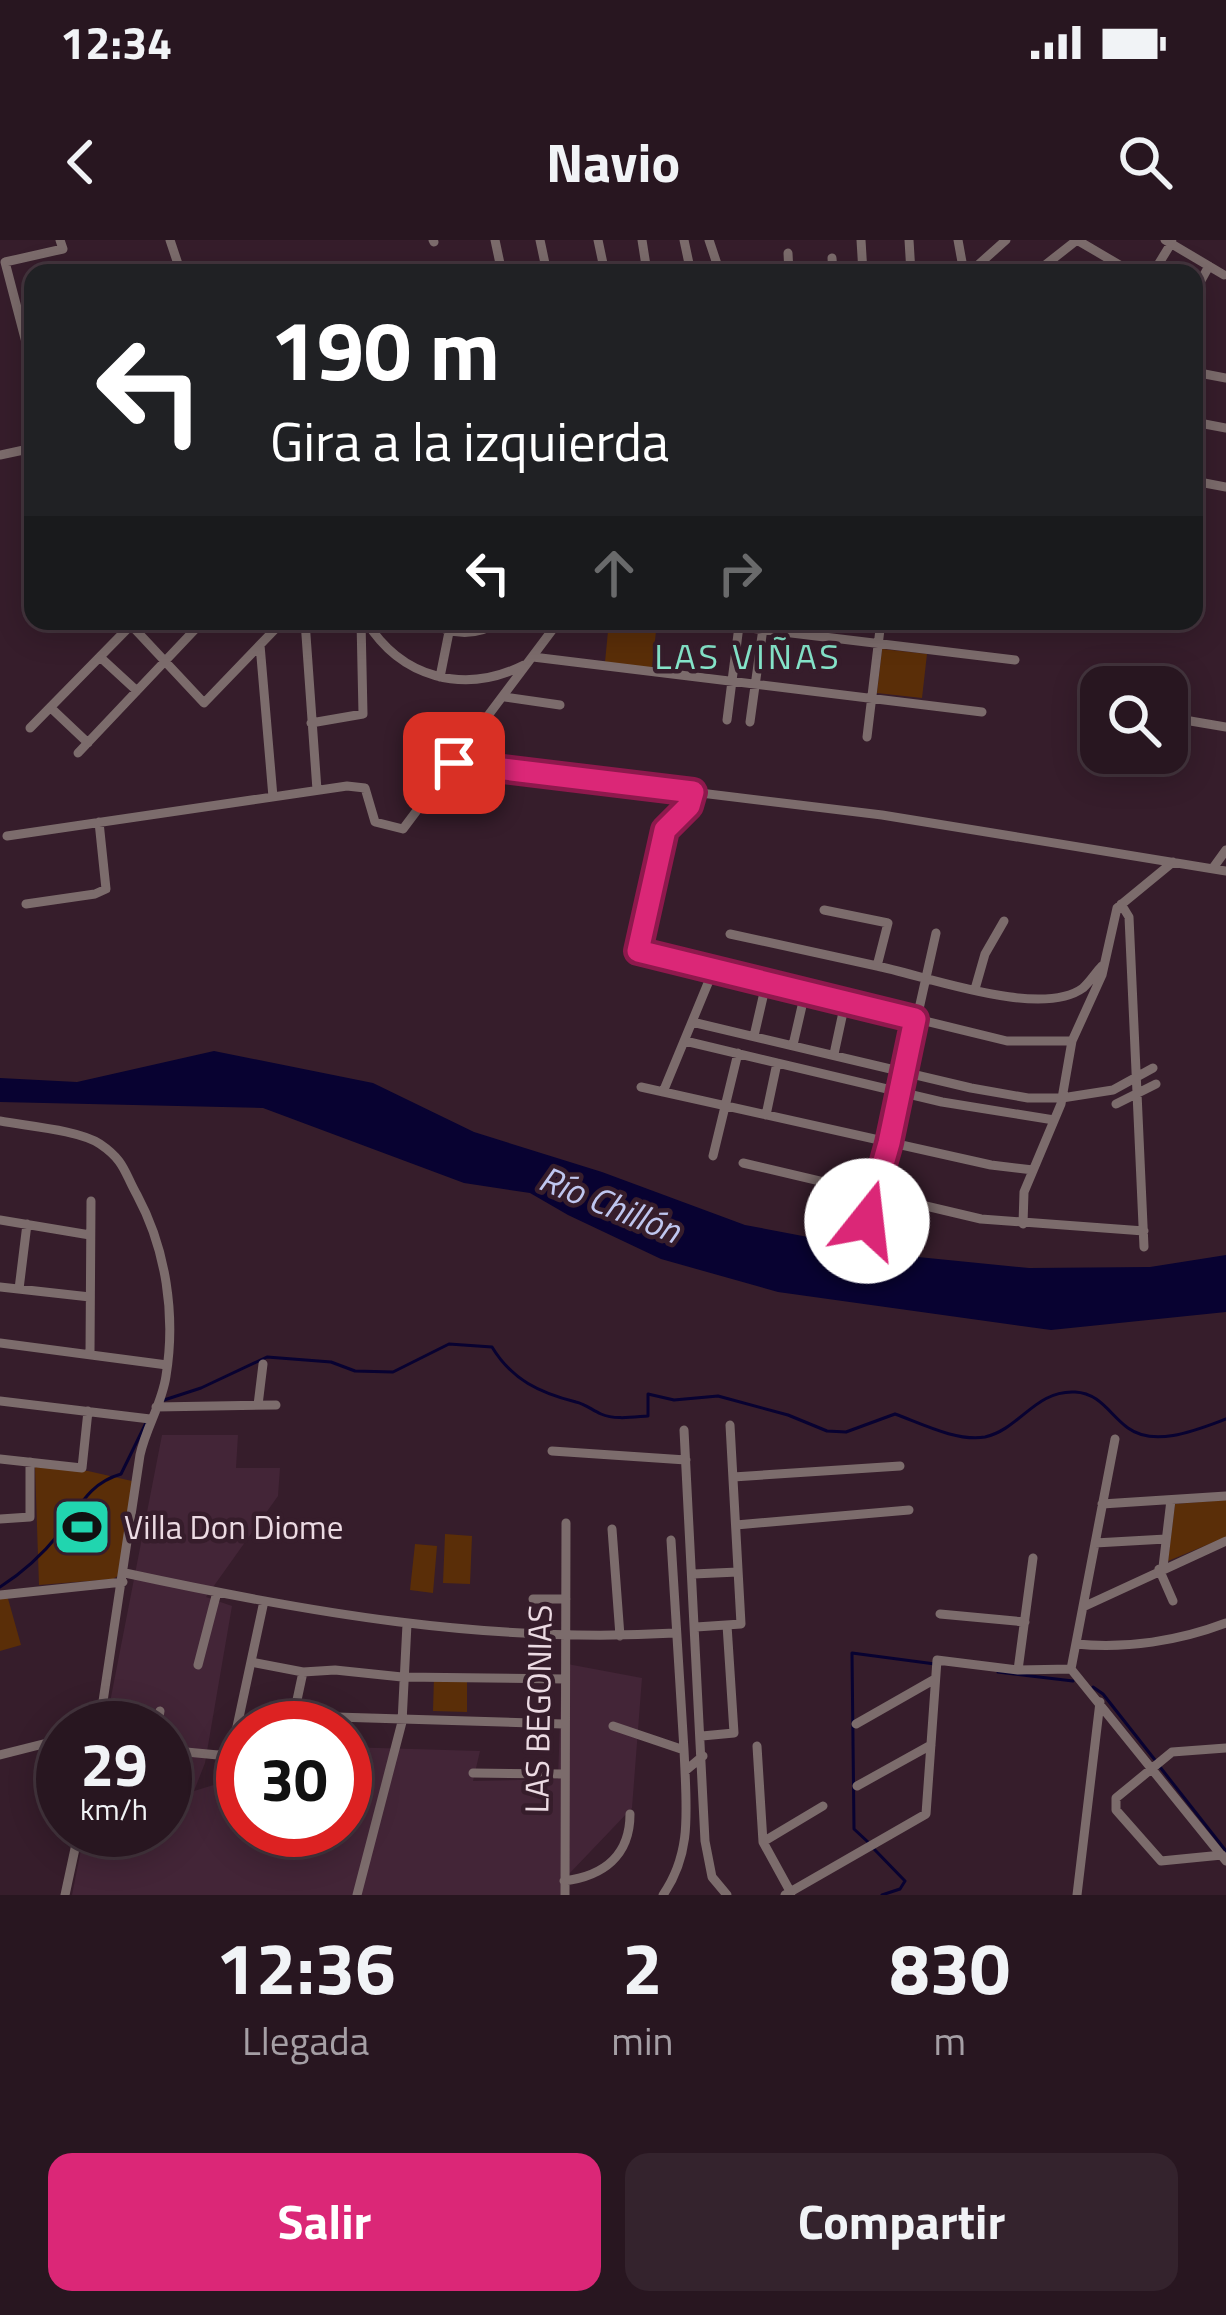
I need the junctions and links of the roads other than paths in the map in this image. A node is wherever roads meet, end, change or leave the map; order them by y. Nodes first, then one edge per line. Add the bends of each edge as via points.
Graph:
1 (15, 240) edge
2 (60, 240) edge
3 (1006, 240) edge
4 (1077, 240) edge
5 (1170, 241) edge
6 (788, 253) dead end
7 (20, 256) junction
8 (832, 258) dead end
9 (1115, 263) edge
10 (789, 264) edge
11 (832, 264) edge
12 (978, 264) edge
13 (1046, 264) edge
14 (1210, 266) junction
15 (1224, 275) edge
16 (1203, 278) edge
17 (24, 337) edge
18 (126, 630) edge
19 (139, 630) edge
20 (194, 630) edge
21 (274, 630) edge
22 (306, 630) edge
23 (363, 630) edge
24 (371, 630) edge
25 (445, 630) edge
26 (481, 630) edge
27 (553, 630) edge
28 (738, 630) edge
29 (762, 630) edge
30 (793, 630) edge
31 (879, 630) edge
32 (449, 632) junction
33 (878, 644) junction
34 (260, 645) junction
35 (100, 657) junction
36 (531, 660) junction
37 (1015, 660) dead end
38 (165, 661) junction
39 (440, 677) junction
40 (732, 681) junction
41 (755, 684) junction
42 (137, 691) junction
43 (505, 697) junction
44 (872, 698) junction
45 (560, 705) dead end
46 (51, 708) junction
47 (982, 712) dead end
48 (727, 721) dead end
49 (1188, 721) edge
50 (750, 722) dead end
51 (311, 723) junction
52 (1226, 727) edge
53 (30, 728) dead end
54 (867, 737) dead end
55 (88, 743) junction
56 (78, 754) dead end
57 (454, 763) junction
58 (317, 790) junction
59 (693, 792) junction
60 (273, 796) junction
61 (99, 822) junction
62 (8, 836) dead end
63 (1226, 850) edge
64 (1173, 862) junction
65 (1214, 868) junction
66 (1226, 871) edge
67 (26, 904) dead end
68 (1121, 904) junction
69 (824, 910) dead end
70 (1004, 921) dead end
71 (936, 933) dead end
72 (730, 934) dead end
73 (1105, 962) junction
74 (877, 965) junction
75 (713, 971) junction
76 (924, 976) junction
77 (766, 984) junction
78 (975, 989) junction
79 (805, 993) junction
80 (845, 1003) junction
81 (915, 1019) junction
82 (692, 1022) junction
83 (754, 1036) junction
84 (685, 1041) junction
85 (1072, 1041) junction
86 (793, 1045) junction
87 (738, 1053) junction
88 (833, 1054) junction
89 (777, 1063) junction
90 (1153, 1068) dead end
91 (904, 1071) junction
92 (1136, 1076) junction
93 (1156, 1084) dead end
94 (641, 1087) dead end
95 (664, 1092) junction
96 (899, 1092) junction
97 (1137, 1093) junction
98 (1062, 1098) junction
99 (1116, 1104) dead end
100 (726, 1106) junction
101 (766, 1115) junction
102 (1054, 1120) junction
103 (0, 1121) edge
104 (889, 1143) junction
105 (713, 1156) dead end
106 (743, 1163) dead end
107 (1033, 1170) junction
108 (875, 1194) junction
109 (92, 1202) dead end
110 (0, 1220) edge
111 (867, 1221) dead end
112 (27, 1224) junction
113 (1023, 1224) junction
114 (1144, 1231) junction
115 (91, 1235) junction
116 (1144, 1246) dead end
117 (0, 1287) edge
118 (19, 1289) junction
119 (90, 1297) junction
120 (0, 1343) edge
121 (90, 1354) junction
122 (263, 1364) dead end
123 (167, 1365) junction
124 (0, 1401) edge
125 (258, 1405) junction
126 (276, 1405) dead end
127 (156, 1407) junction
128 (88, 1411) junction
129 (150, 1419) junction
130 (730, 1425) dead end
131 (684, 1430) dead end
132 (1115, 1439) dead end
133 (551, 1451) dead end
134 (0, 1459) edge
135 (686, 1460) junction
136 (30, 1462) junction
137 (900, 1466) dead end
138 (733, 1477) junction
139 (1226, 1496) edge
140 (1171, 1500) junction
141 (1102, 1504) junction
142 (909, 1510) dead end
143 (0, 1519) edge
144 (566, 1523) dead end
145 (736, 1525) junction
146 (612, 1529) dead end
147 (1166, 1539) junction
148 (671, 1540) dead end
149 (1226, 1541) edge
150 (1095, 1543) junction
151 (1033, 1558) dead end
152 (1161, 1568) junction
153 (738, 1572) junction
154 (692, 1574) junction
155 (124, 1577) junction
156 (217, 1592) junction
157 (0, 1595) edge
158 (533, 1599) dead end
159 (566, 1599) junction
160 (264, 1601) junction
161 (1173, 1601) dead end
162 (1083, 1606) junction
163 (940, 1614) dead end
164 (1024, 1622) junction
165 (1226, 1623) edge
166 (407, 1624) junction
167 (727, 1624) junction
168 (695, 1627) junction
169 (675, 1633) junction
170 (566, 1636) junction
171 (620, 1636) junction
172 (1076, 1644) junction
173 (251, 1662) junction
174 (198, 1665) dead end
175 (1071, 1669) junction
176 (1018, 1670) junction
177 (303, 1672) junction
178 (402, 1678) junction
179 (565, 1679) junction
180 (935, 1679) junction
181 (103, 1701) edge
182 (245, 1701) edge
183 (297, 1701) edge
184 (1100, 1702) junction
185 (372, 1720) edge
186 (402, 1722) junction
187 (563, 1724) junction
188 (856, 1724) dead end
189 (613, 1726) dead end
190 (702, 1736) junction
191 (931, 1745) junction
192 (36, 1746) edge
193 (757, 1746) dead end
194 (1226, 1748) edge
195 (684, 1750) junction
196 (0, 1755) edge
197 (703, 1756) junction
198 (1154, 1767) junction
199 (685, 1772) junction
200 (473, 1773) dead end
201 (562, 1774) junction
202 (857, 1786) dead end
203 (824, 1806) dead end
204 (630, 1814) dead end
205 (763, 1842) junction
206 (73, 1857) edge
207 (1224, 1858) edge
208 (564, 1881) junction
209 (724, 1894) edge
210 (788, 1894) edge
211 (65, 1895) edge
212 (357, 1895) edge
213 (565, 1895) edge
214 (663, 1895) edge
215 (1077, 1895) edge

1 - 7 street
2 - 7 street via 63,249
3 - 12 street
4 - 9 street
4 - 13 street
5 - 14 street
6 - 10 street
7 - 17 street via 4,265
8 - 11 street
14 - 15 street
14 - 16 street
18 - 35 street
19 - 38 street
20 - 38 street
21 - 34 street
22 - 51 street
23 - 51 street via 363,713
24 - 39 street via 397,658
25 - 32 street
26 - 32 street
27 - 36 street
28 - 40 street
29 - 41 street
30 - 33 street
31 - 33 street
32 - 39 street
33 - 37 street
33 - 44 street
34 - 38 street via 204,703
34 - 60 street
35 - 42 street
35 - 46 street
36 - 39 street via 489,678
36 - 40 street
36 - 43 street
38 - 42 street
40 - 41 street
40 - 48 street
41 - 44 street
41 - 50 street
42 - 55 street
43 - 45 street
43 - 57 street
44 - 47 street
44 - 54 street
46 - 53 street
46 - 55 street
49 - 52 street
51 - 58 street
55 - 56 street
57 - 58 street via 403,829 375,822 365,788
57 - 59 street
58 - 60 street
59 - 64 street
59 - 75 street via 665,830 638,951
60 - 61 street
61 - 62 street
61 - 67 street via 106,889
63 - 65 street
64 - 65 street
64 - 68 street
65 - 66 street
68 - 73 street
68 - 92 street via 1129,916
69 - 74 street via 888,923
70 - 78 street
71 - 76 street
72 - 74 street
73 - 78 street via 1081,989 1052,1000
73 - 85 street
74 - 76 street
75 - 77 street
75 - 82 street
76 - 78 street
76 - 81 street
77 - 79 street
77 - 83 street
79 - 80 street
79 - 86 street
80 - 81 street
80 - 88 street
81 - 85 street via 1007,1041
81 - 91 street
82 - 83 street
82 - 84 street
83 - 86 street
84 - 87 street
84 - 95 street
85 - 98 street
86 - 88 street
87 - 89 street
87 - 100 street
88 - 91 street
89 - 96 street
89 - 101 street
90 - 92 street
91 - 96 street
91 - 98 street
92 - 97 street
92 - 98 street via 1113,1090
93 - 97 street
94 - 95 street
95 - 100 street
96 - 102 street
96 - 104 street
97 - 99 street
97 - 114 street
98 - 102 street
100 - 101 street
100 - 105 street
101 - 104 street
102 - 107 street
103 - 123 street via 96,1141 126,1166 159,1241
104 - 107 street
104 - 108 street
106 - 108 street
107 - 113 street
108 - 111 street
108 - 113 street
109 - 115 street
110 - 112 street
112 - 115 street
112 - 118 street
113 - 114 street
114 - 116 street
115 - 119 street
117 - 118 street
118 - 119 street
119 - 121 street
120 - 121 street
121 - 123 street
122 - 125 street
123 - 127 street
124 - 128 street
125 - 126 street
125 - 127 street
127 - 129 street
128 - 129 street
128 - 136 street via 82,1468
129 - 155 street
130 - 138 street
131 - 135 street
132 - 141 street
133 - 135 street
134 - 136 street
135 - 154 street
136 - 143 street via 30,1516
137 - 138 street
138 - 145 street
139 - 140 street
140 - 141 street
140 - 147 street
141 - 150 street
142 - 145 street
144 - 159 street, LAS BEGONIAS
145 - 153 street
146 - 171 street
147 - 150 street
147 - 152 street
148 - 169 street
149 - 152 street
150 - 162 street
151 - 164 street
152 - 161 street
152 - 162 street
153 - 154 street
153 - 167 street via 741,1624
154 - 168 street
155 - 156 street
155 - 157 street
155 - 181 street
156 - 160 street
156 - 174 street
158 - 159 street
159 - 170 street, LAS BEGONIAS
160 - 166 street
160 - 173 street
162 - 172 street
163 - 164 street
164 - 176 street
165 - 172 street via 1129,1644
166 - 170 street
166 - 178 street
167 - 168 street
167 - 190 street via 734,1732
168 - 190 street
169 - 171 street
169 - 195 street
170 - 171 street
170 - 179 street, LAS BEGONIAS
172 - 175 street
173 - 177 street
173 - 182 street
175 - 176 street
175 - 184 street
176 - 180 street via 937,1660
177 - 178 street
177 - 183 street
178 - 179 street
178 - 186 street
179 - 187 street, LAS BEGONIAS
180 - 188 street
180 - 191 street
184 - 198 street
184 - 215 street
185 - 186 street
186 - 187 street
186 - 212 street
187 - 201 street, LAS BEGONIAS
189 - 195 street
190 - 197 street
191 - 202 street
191 - 210 street via 926,1814
192 - 196 street
193 - 205 street
194 - 198 street via 1172,1752
195 - 199 street
197 - 199 street
197 - 209 street via 705,1841
198 - 207 street
198 - 207 street via 1116,1798 1116,1810 1161,1861
199 - 214 street via 687,1836
200 - 201 street
201 - 208 street, LAS BEGONIAS
203 - 205 street
204 - 208 street via 613,1862
205 - 210 street
206 - 211 street
208 - 213 street, LAS BEGONIAS

